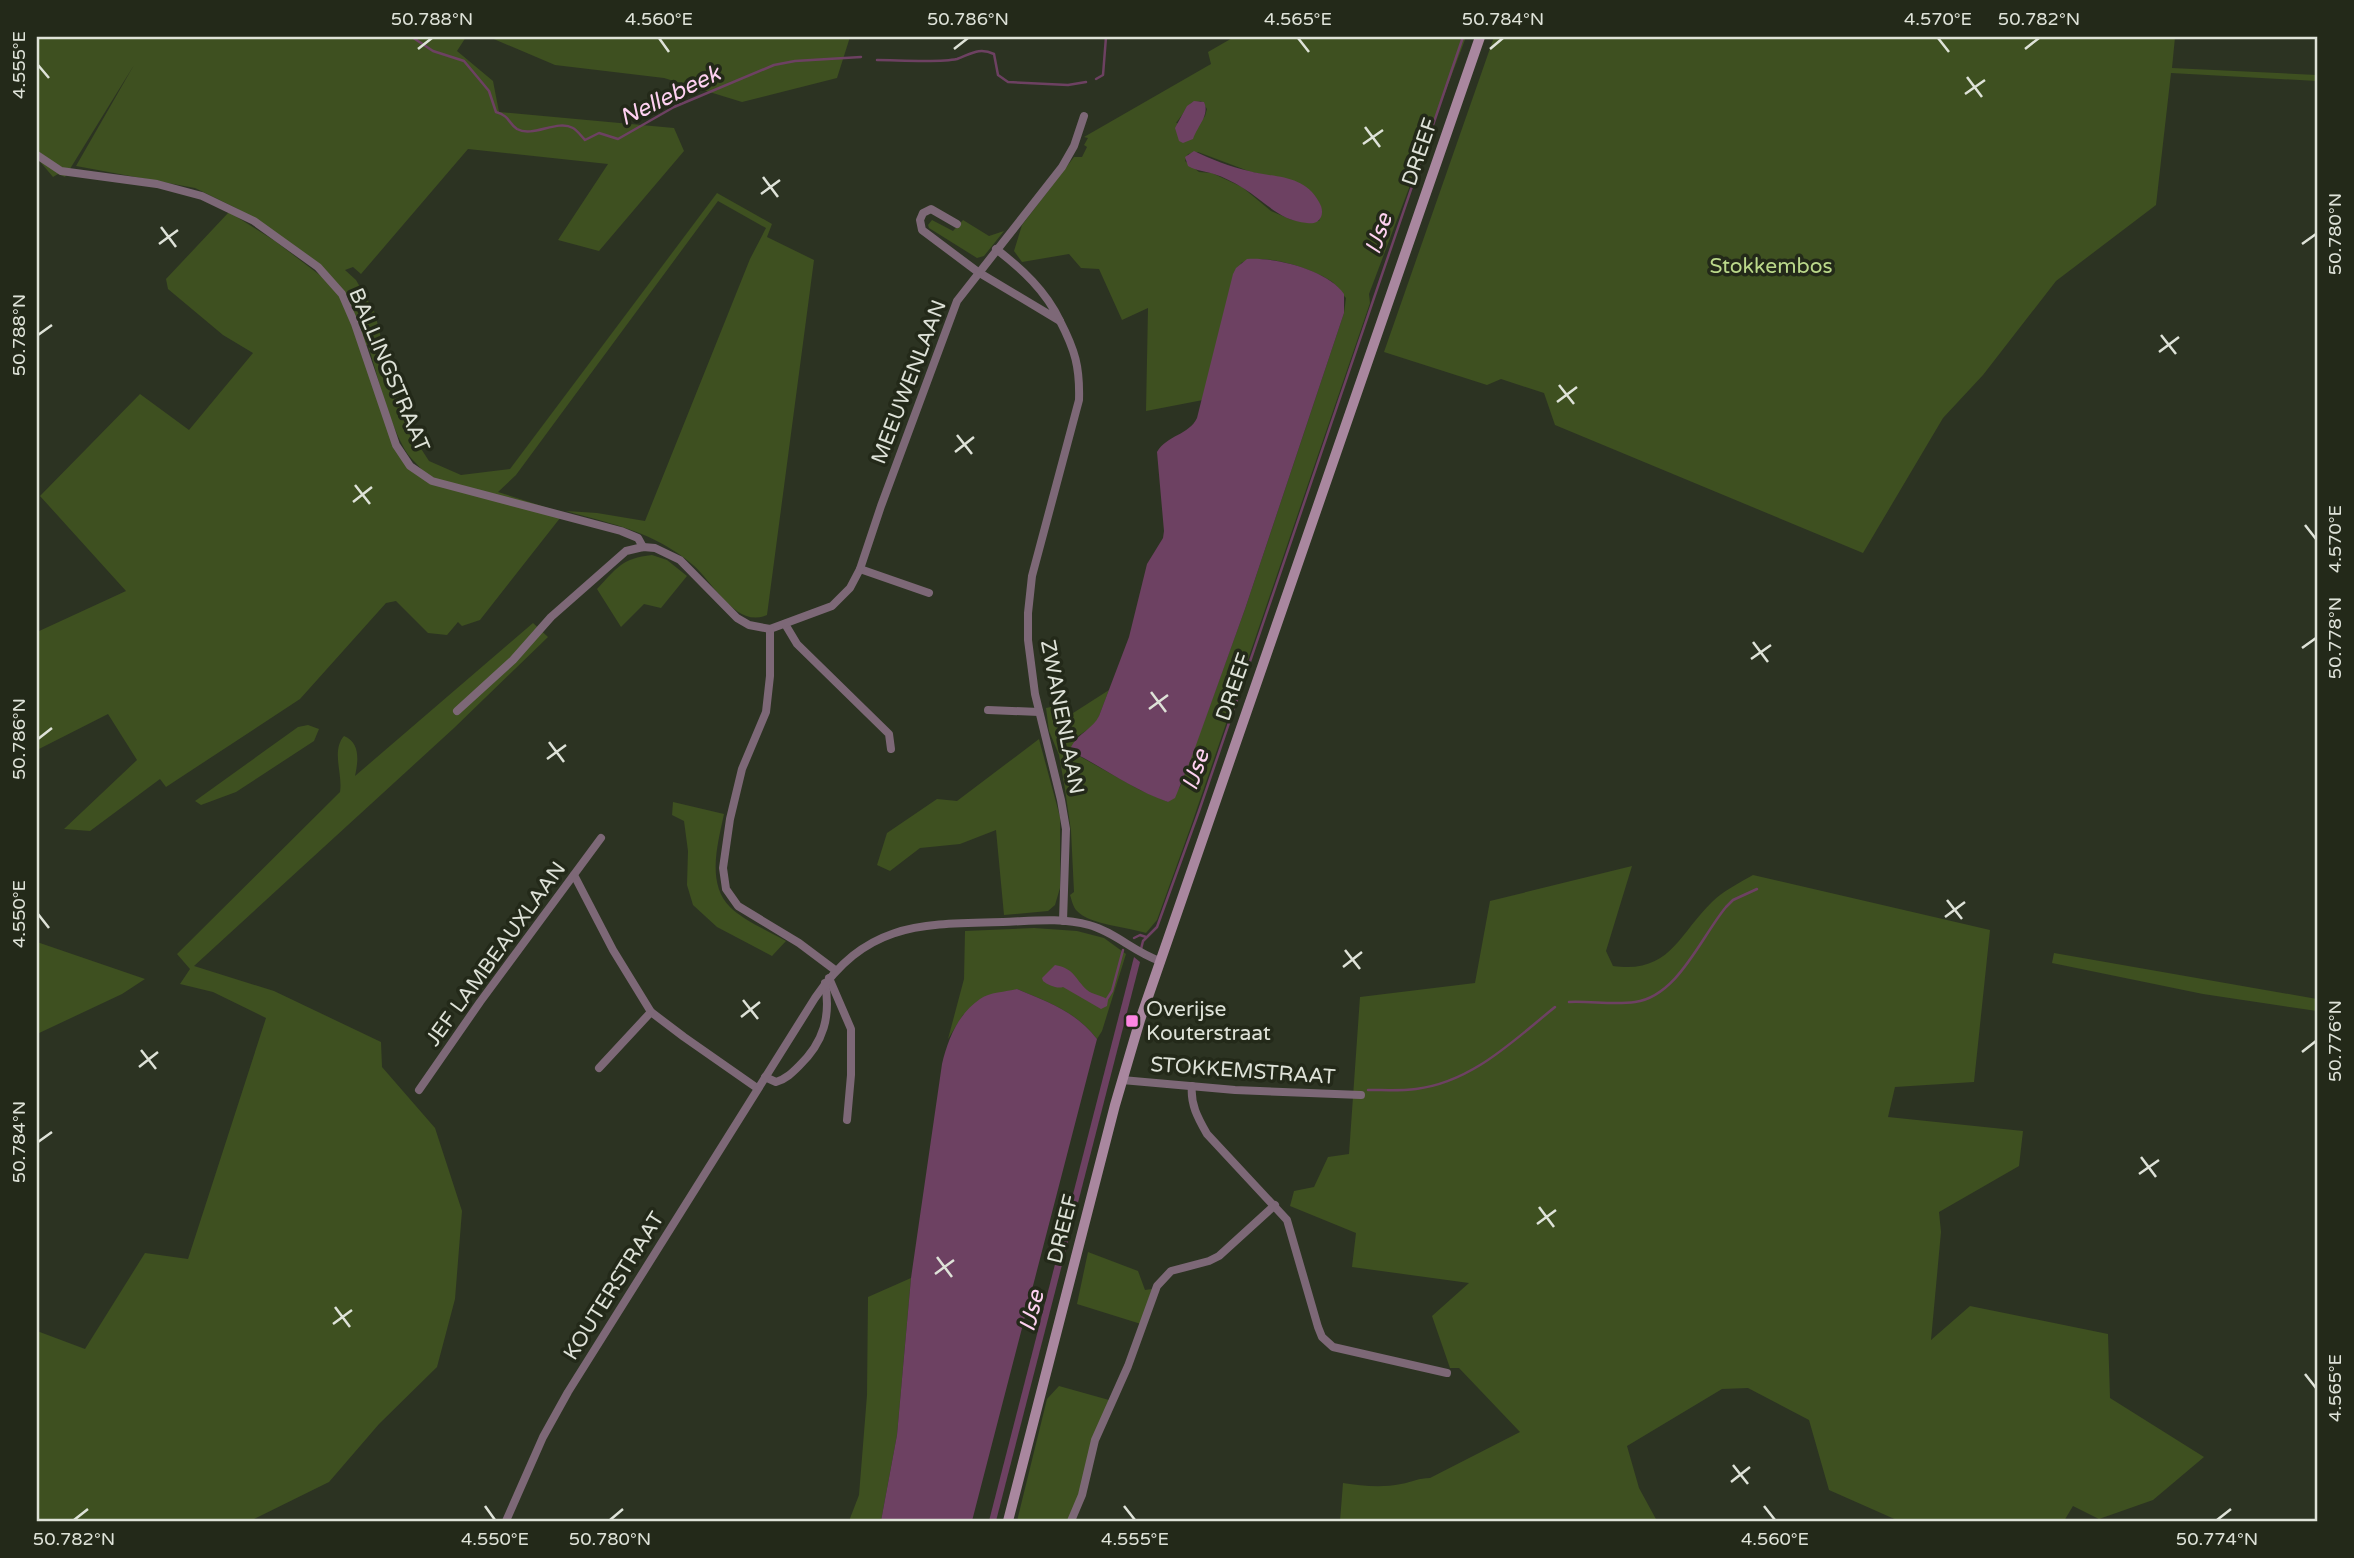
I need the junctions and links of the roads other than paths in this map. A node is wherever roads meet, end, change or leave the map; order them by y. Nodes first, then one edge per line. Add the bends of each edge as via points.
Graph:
1 (1480, 37) edge
2 (1084, 116) dead end
3 (37, 155) edge
4 (957, 224) dead end
5 (996, 249) junction
6 (978, 272) junction
7 (1060, 321) junction
8 (643, 547) junction
9 (860, 569) junction
10 (929, 593) dead end
11 (785, 624) junction
12 (770, 629) junction
13 (988, 709) dead end
14 (457, 711) dead end
15 (1039, 712) junction
16 (891, 749) dead end
17 (601, 838) dead end
18 (573, 874) junction
19 (1063, 921) junction
20 (1160, 961) junction
21 (830, 977) junction
22 (651, 1012) junction
23 (599, 1068) dead end
24 (765, 1077) junction
25 (1122, 1080) junction
26 (1192, 1086) junction
27 (757, 1088) junction
28 (419, 1090) dead end
29 (1361, 1095) dead end
30 (847, 1120) dead end
31 (1275, 1205) junction
32 (1447, 1373) dead end
33 (506, 1521) edge
34 (1008, 1521) edge
35 (1071, 1521) edge

1 - 20 main road, DREEF
2 - 5 street, MEEUWENLAAN via 1062,167
3 - 8 street, BALLINGSTRAAT via 61,172 157,184 202,196 254,221 318,267 342,294 396,445 410,466 432,481 621,531 638,538
4 - 6 street via 931,209 920,220 922,230
5 - 6 street, MEEUWENLAAN
5 - 7 street, ZWANENLAAN via 1049,299
6 - 7 street
6 - 9 street, MEEUWENLAAN via 957,301 946,327
7 - 15 street, ZWANENLAAN via 1077,358 1079,400 1032,576 1028,640
8 - 12 street, BALLINGSTRAAT via 680,560 737,618
8 - 14 street via 626,551 551,617 513,660
9 - 10 street
9 - 11 street, MEEUWENLAAN via 838,602
11 - 12 street, MEEUWENLAAN
11 - 16 street via 797,644 889,734
12 - 21 street via 766,712 742,769 730,819 723,868 726,889 738,906 799,943
13 - 15 street
15 - 19 street, ZWANENLAAN via 1066,829
17 - 18 street, JEF LAMBEAUXLAAN
18 - 22 street
18 - 28 street, JEF LAMBEAUXLAAN
19 - 20 street, KOUTERSTRAAT via 1114,935
19 - 21 street, KOUTERSTRAAT via 914,927 877,939
20 - 25 main road, DREEF
21 - 24 street, KOUTERSTRAAT
21 - 24 street via 824,1030 816,1046 783,1080
21 - 30 street via 851,1029
22 - 23 street
22 - 27 street
24 - 27 street, KOUTERSTRAAT
25 - 26 street, STOKKEMSTRAAT
25 - 34 main road, DREEF
26 - 29 street, STOKKEMSTRAAT
26 - 31 street via 1191,1097 1207,1134
27 - 33 street, KOUTERSTRAAT via 568,1392
31 - 32 street via 1287,1220 1318,1327 1327,1342
31 - 35 street via 1219,1256 1171,1271 1157,1286 1094,1440 1082,1496

